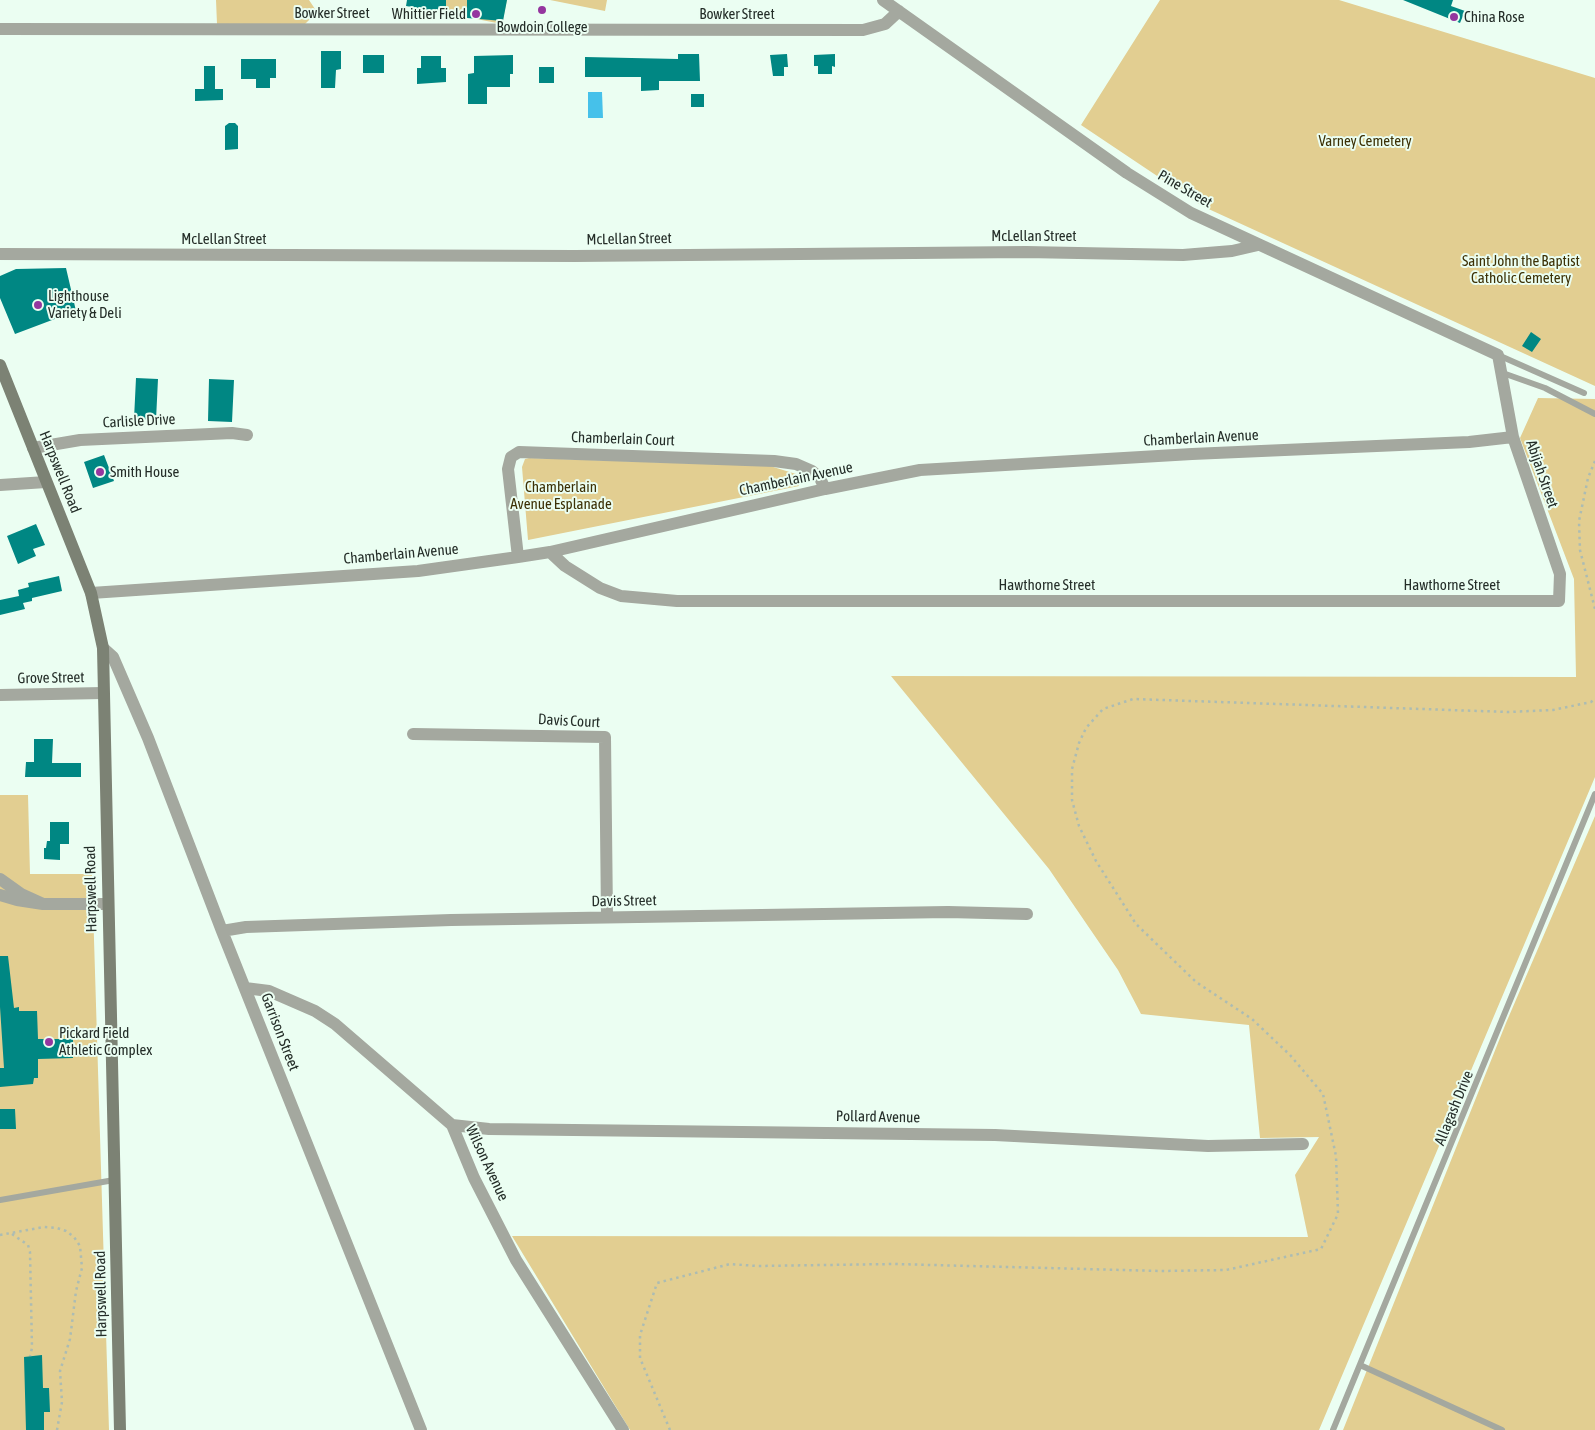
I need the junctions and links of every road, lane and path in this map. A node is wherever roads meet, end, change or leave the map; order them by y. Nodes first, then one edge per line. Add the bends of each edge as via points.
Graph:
1 (883, 0) edge
2 (899, 11) junction
3 (0, 29) edge
4 (1258, 246) junction
5 (0, 254) edge
6 (1498, 355) junction
7 (0, 365) edge
8 (1500, 372) junction
9 (1584, 392) dead end
10 (1595, 414) edge
11 (247, 435) dead end
12 (1513, 437) junction
13 (33, 448) junction
14 (1595, 460) edge
15 (46, 482) junction
16 (0, 486) edge
17 (826, 488) junction
18 (550, 552) junction
19 (518, 557) junction
20 (91, 593) junction
21 (1559, 601) joint
22 (1595, 609) edge
23 (103, 648) junction
24 (103, 693) junction
25 (0, 695) edge
26 (1595, 699) edge
27 (413, 734) dead end
28 (1595, 794) edge
29 (0, 879) edge
30 (0, 895) edge
31 (43, 904) junction
32 (107, 904) junction
33 (1027, 914) dead end
34 (607, 917) junction
35 (222, 931) junction
36 (245, 988) junction
37 (452, 1125) junction
38 (1303, 1144) dead end
39 (114, 1180) junction
40 (0, 1200) edge
41 (11, 1233) junction
42 (0, 1235) edge
43 (30, 1356) dead end
44 (1360, 1365) junction
45 (56, 1430) edge
46 (120, 1430) edge
47 (421, 1430) edge
48 (623, 1430) edge
49 (670, 1430) edge
50 (1334, 1430) edge
51 (1502, 1430) edge

1 - 2 street, Pine Street
2 - 3 street, Bowker Street via 884,24 863,30
2 - 4 street, Pine Street via 1127,173 1191,213
4 - 5 street, McLellan Street via 1182,255 1026,252 565,256
4 - 6 street, Pine Street
6 - 8 street, Abijah Street
6 - 9 lane
7 - 13 main road, Harpswell Road
8 - 10 lane via 1545,388
8 - 12 street, Abijah Street
11 - 13 street, Carlisle Drive via 80,440
12 - 17 street, Chamberlain Avenue via 1468,442 969,466 920,470
12 - 21 street, Abijah Street via 1560,574
13 - 15 main road, Harpswell Road
14 - 22 path via 1579,521 1580,550
15 - 16 street
15 - 20 main road, Harpswell Road
17 - 18 street, Chamberlain Avenue
17 - 19 street, Chamberlain Court via 812,471 796,464 774,461 519,452 511,457 508,469
18 - 19 street, Chamberlain Avenue
18 - 21 street, Hawthorne Street via 565,566 600,588 621,596 677,601
19 - 20 street, Chamberlain Avenue via 418,571
20 - 23 main road, Harpswell Road
23 - 24 main road, Harpswell Road
23 - 35 street, Garrison Street via 113,657 142,722
24 - 25 street, Grove Street
24 - 32 main road, Harpswell Road
26 - 49 path via 1553,710 1508,712 1133,699 1103,709 1086,728 1072,769 1072,800 1079,826 1096,861 1136,924 1196,982 1252,1020 1290,1055 1322,1094 1336,1156 1338,1214 1321,1249 1226,1270 1161,1272 894,1264 730,1264 657,1283 640,1335 640,1358
27 - 34 street, Davis Court via 606,737
28 - 44 lane, Allagash Drive
29 - 31 street
30 - 31 street
31 - 32 street
32 - 39 main road, Harpswell Road
33 - 34 street, Davis Street via 948,912
34 - 35 street, Davis Street via 321,924
35 - 36 street, Garrison Street
36 - 37 street, Wilson Avenue via 269,991 315,1011 335,1024
36 - 47 street, Garrison Street
37 - 38 street, Pollard Avenue via 489,1129 995,1134 1208,1146
37 - 48 street, Wilson Avenue via 474,1178 516,1260
39 - 40 lane
39 - 46 main road, Harpswell Road
41 - 42 path
41 - 43 path via 28,1245 30,1252
41 - 45 path via 44,1227 66,1231 74,1237 82,1256 70,1339 60,1371 62,1402
44 - 50 lane, Allagash Drive
44 - 51 lane

